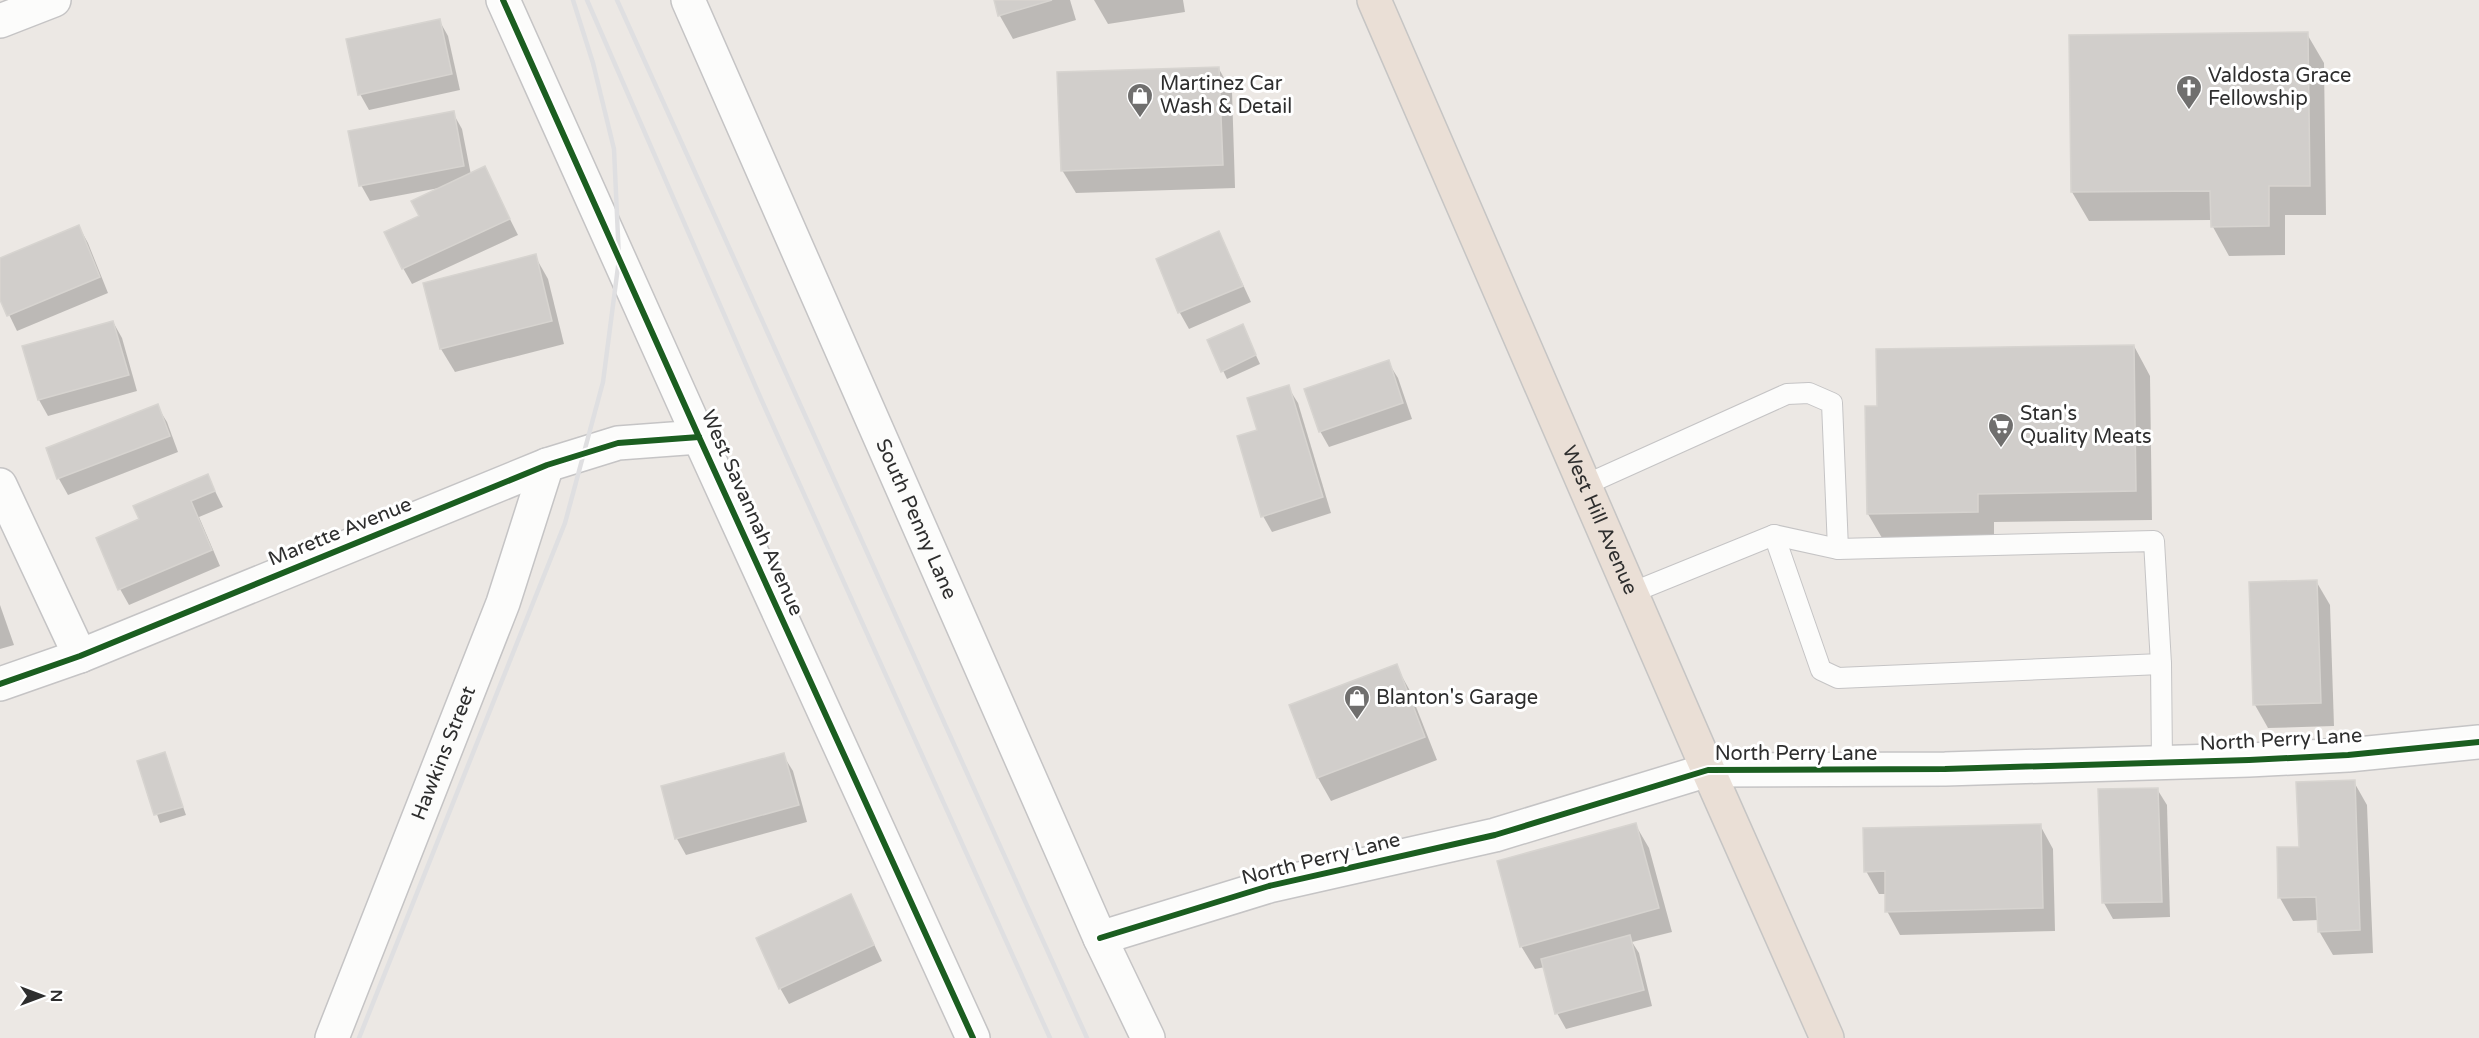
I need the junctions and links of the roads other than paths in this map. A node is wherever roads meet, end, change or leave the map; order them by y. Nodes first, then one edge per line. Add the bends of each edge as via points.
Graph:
1 (54, 0) edge
2 (503, 0) edge
3 (688, 0) edge
4 (1374, 0) edge
5 (0, 21) edge
6 (699, 437) junction
7 (547, 465) junction
8 (0, 485) edge
9 (1585, 485) junction
10 (1774, 535) junction
11 (1838, 549) junction
12 (1631, 593) junction
13 (80, 656) junction
14 (2161, 664) junction
15 (0, 684) edge
16 (2479, 742) edge
17 (2162, 762) junction
18 (1708, 770) junction
19 (1100, 938) junction
20 (332, 1038) edge
21 (973, 1038) edge
22 (1148, 1038) edge
23 (1827, 1038) edge

1 - 5 street
2 - 6 street, West Savannah Avenue
3 - 19 street, South Penny Lane
4 - 9 highway, West Hill Avenue
6 - 7 street, Marette Avenue via 618,443
6 - 21 street, West Savannah Avenue
7 - 13 street, Marette Avenue
7 - 20 street, Hawkins Street via 503,603
8 - 13 street
9 - 11 lane via 1787,394 1809,393 1832,403
9 - 12 highway, West Hill Avenue
10 - 11 lane
10 - 12 lane
10 - 14 lane via 1821,670 1838,678
11 - 14 lane via 2154,542
12 - 18 highway, West Hill Avenue
13 - 15 street, Marette Avenue
14 - 17 lane
16 - 17 street, North Perry Lane via 2348,755
17 - 18 street, North Perry Lane via 1945,769
18 - 19 street, North Perry Lane via 1494,835 1269,886
18 - 23 highway, West Hill Avenue
19 - 22 street, South Penny Lane

